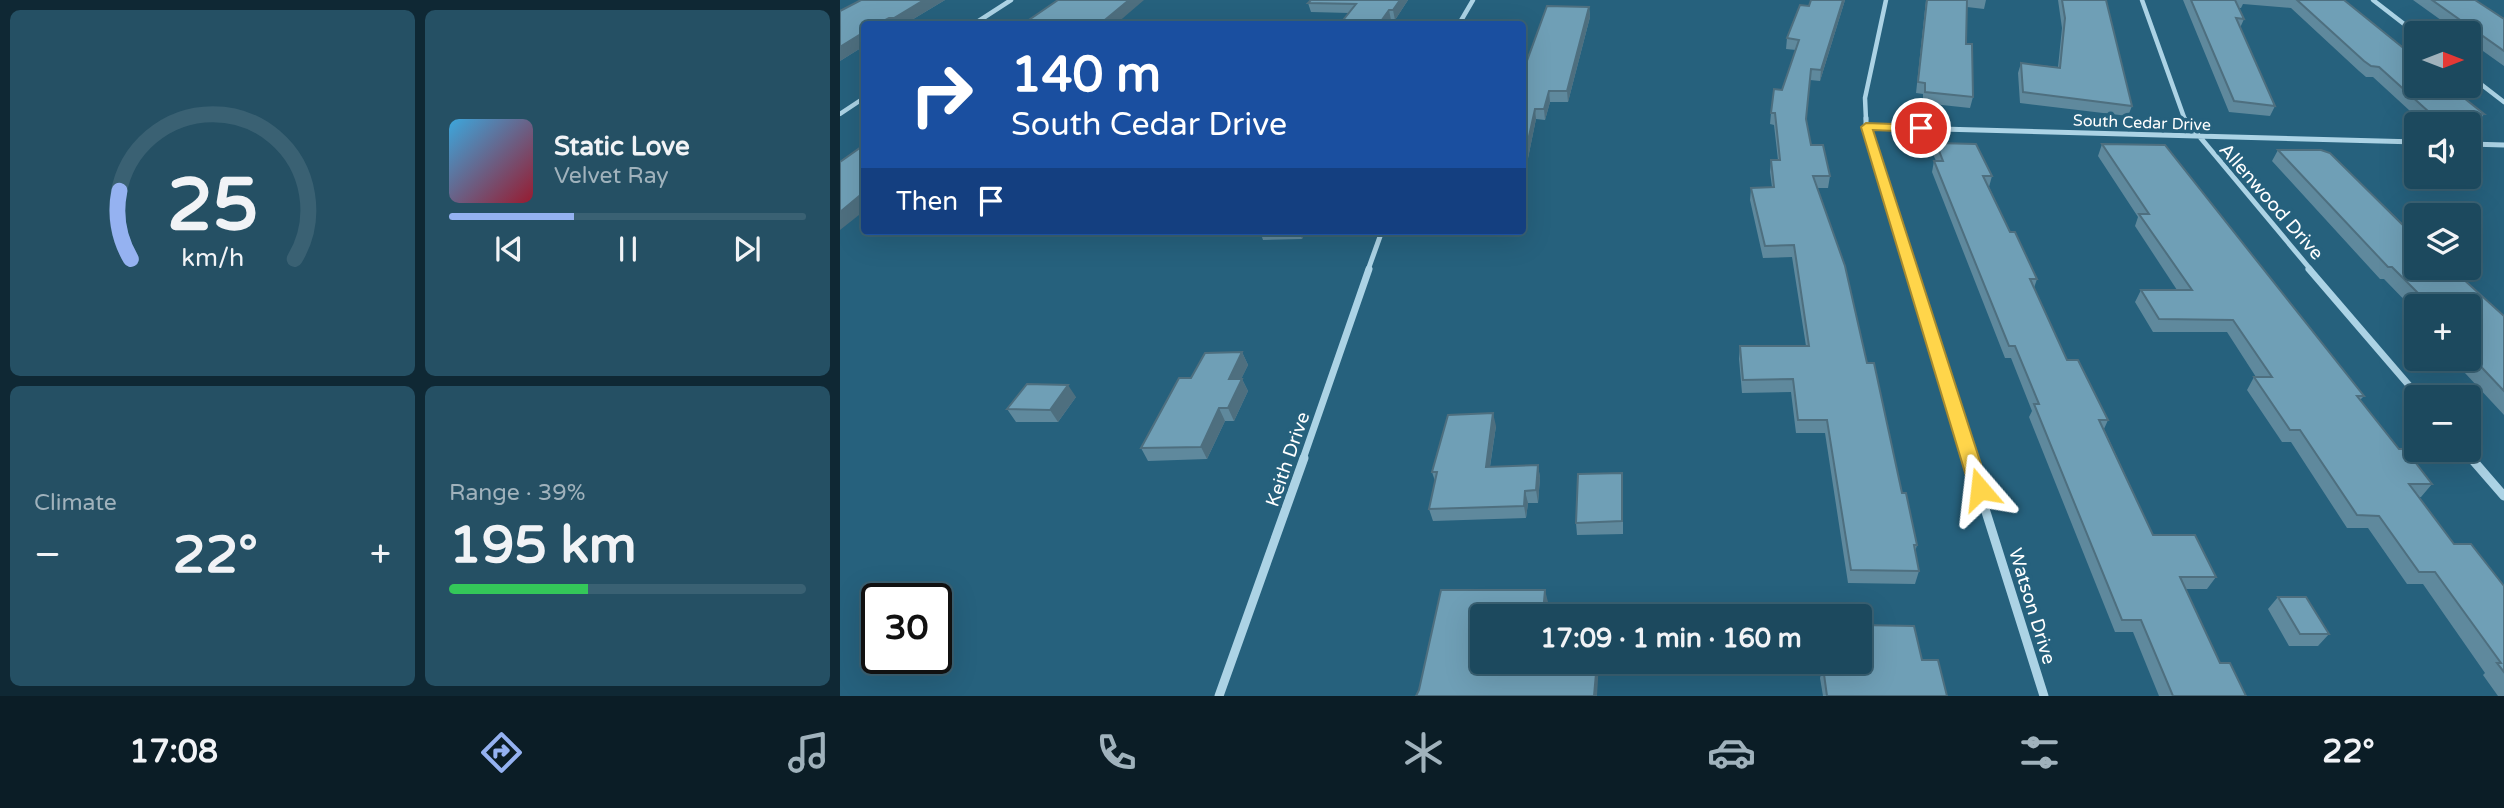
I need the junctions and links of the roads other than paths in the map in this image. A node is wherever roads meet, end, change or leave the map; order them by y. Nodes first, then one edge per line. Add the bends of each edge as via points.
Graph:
1 (1011, 0) edge
2 (1474, 0) edge
3 (1886, 0) edge
4 (2142, 0) edge
5 (2373, 0) edge
6 (979, 21) edge
7 (1461, 21) edge
8 (2404, 24) edge
9 (2482, 85) edge
10 (861, 100) edge
11 (2504, 102) edge
12 (840, 114) edge
13 (1866, 127) junction
14 (2196, 136) junction
15 (2404, 142) edge
16 (2481, 144) edge
17 (2504, 145) edge
18 (1381, 235) edge
19 (2409, 385) edge
20 (2474, 462) edge
21 (2504, 496) edge
22 (1219, 696) edge
23 (2044, 696) edge

1 - 6 street
2 - 7 street
3 - 13 street, Watson Drive via 1865,98
4 - 14 street, Allenwood Drive via 2183,117
5 - 8 street
9 - 11 street
10 - 12 street
13 - 14 street, South Cedar Drive
13 - 23 street, Watson Drive
14 - 15 street, South Cedar Drive
14 - 19 street, Allenwood Drive
16 - 17 street
18 - 22 street, Keith Drive
20 - 21 street

